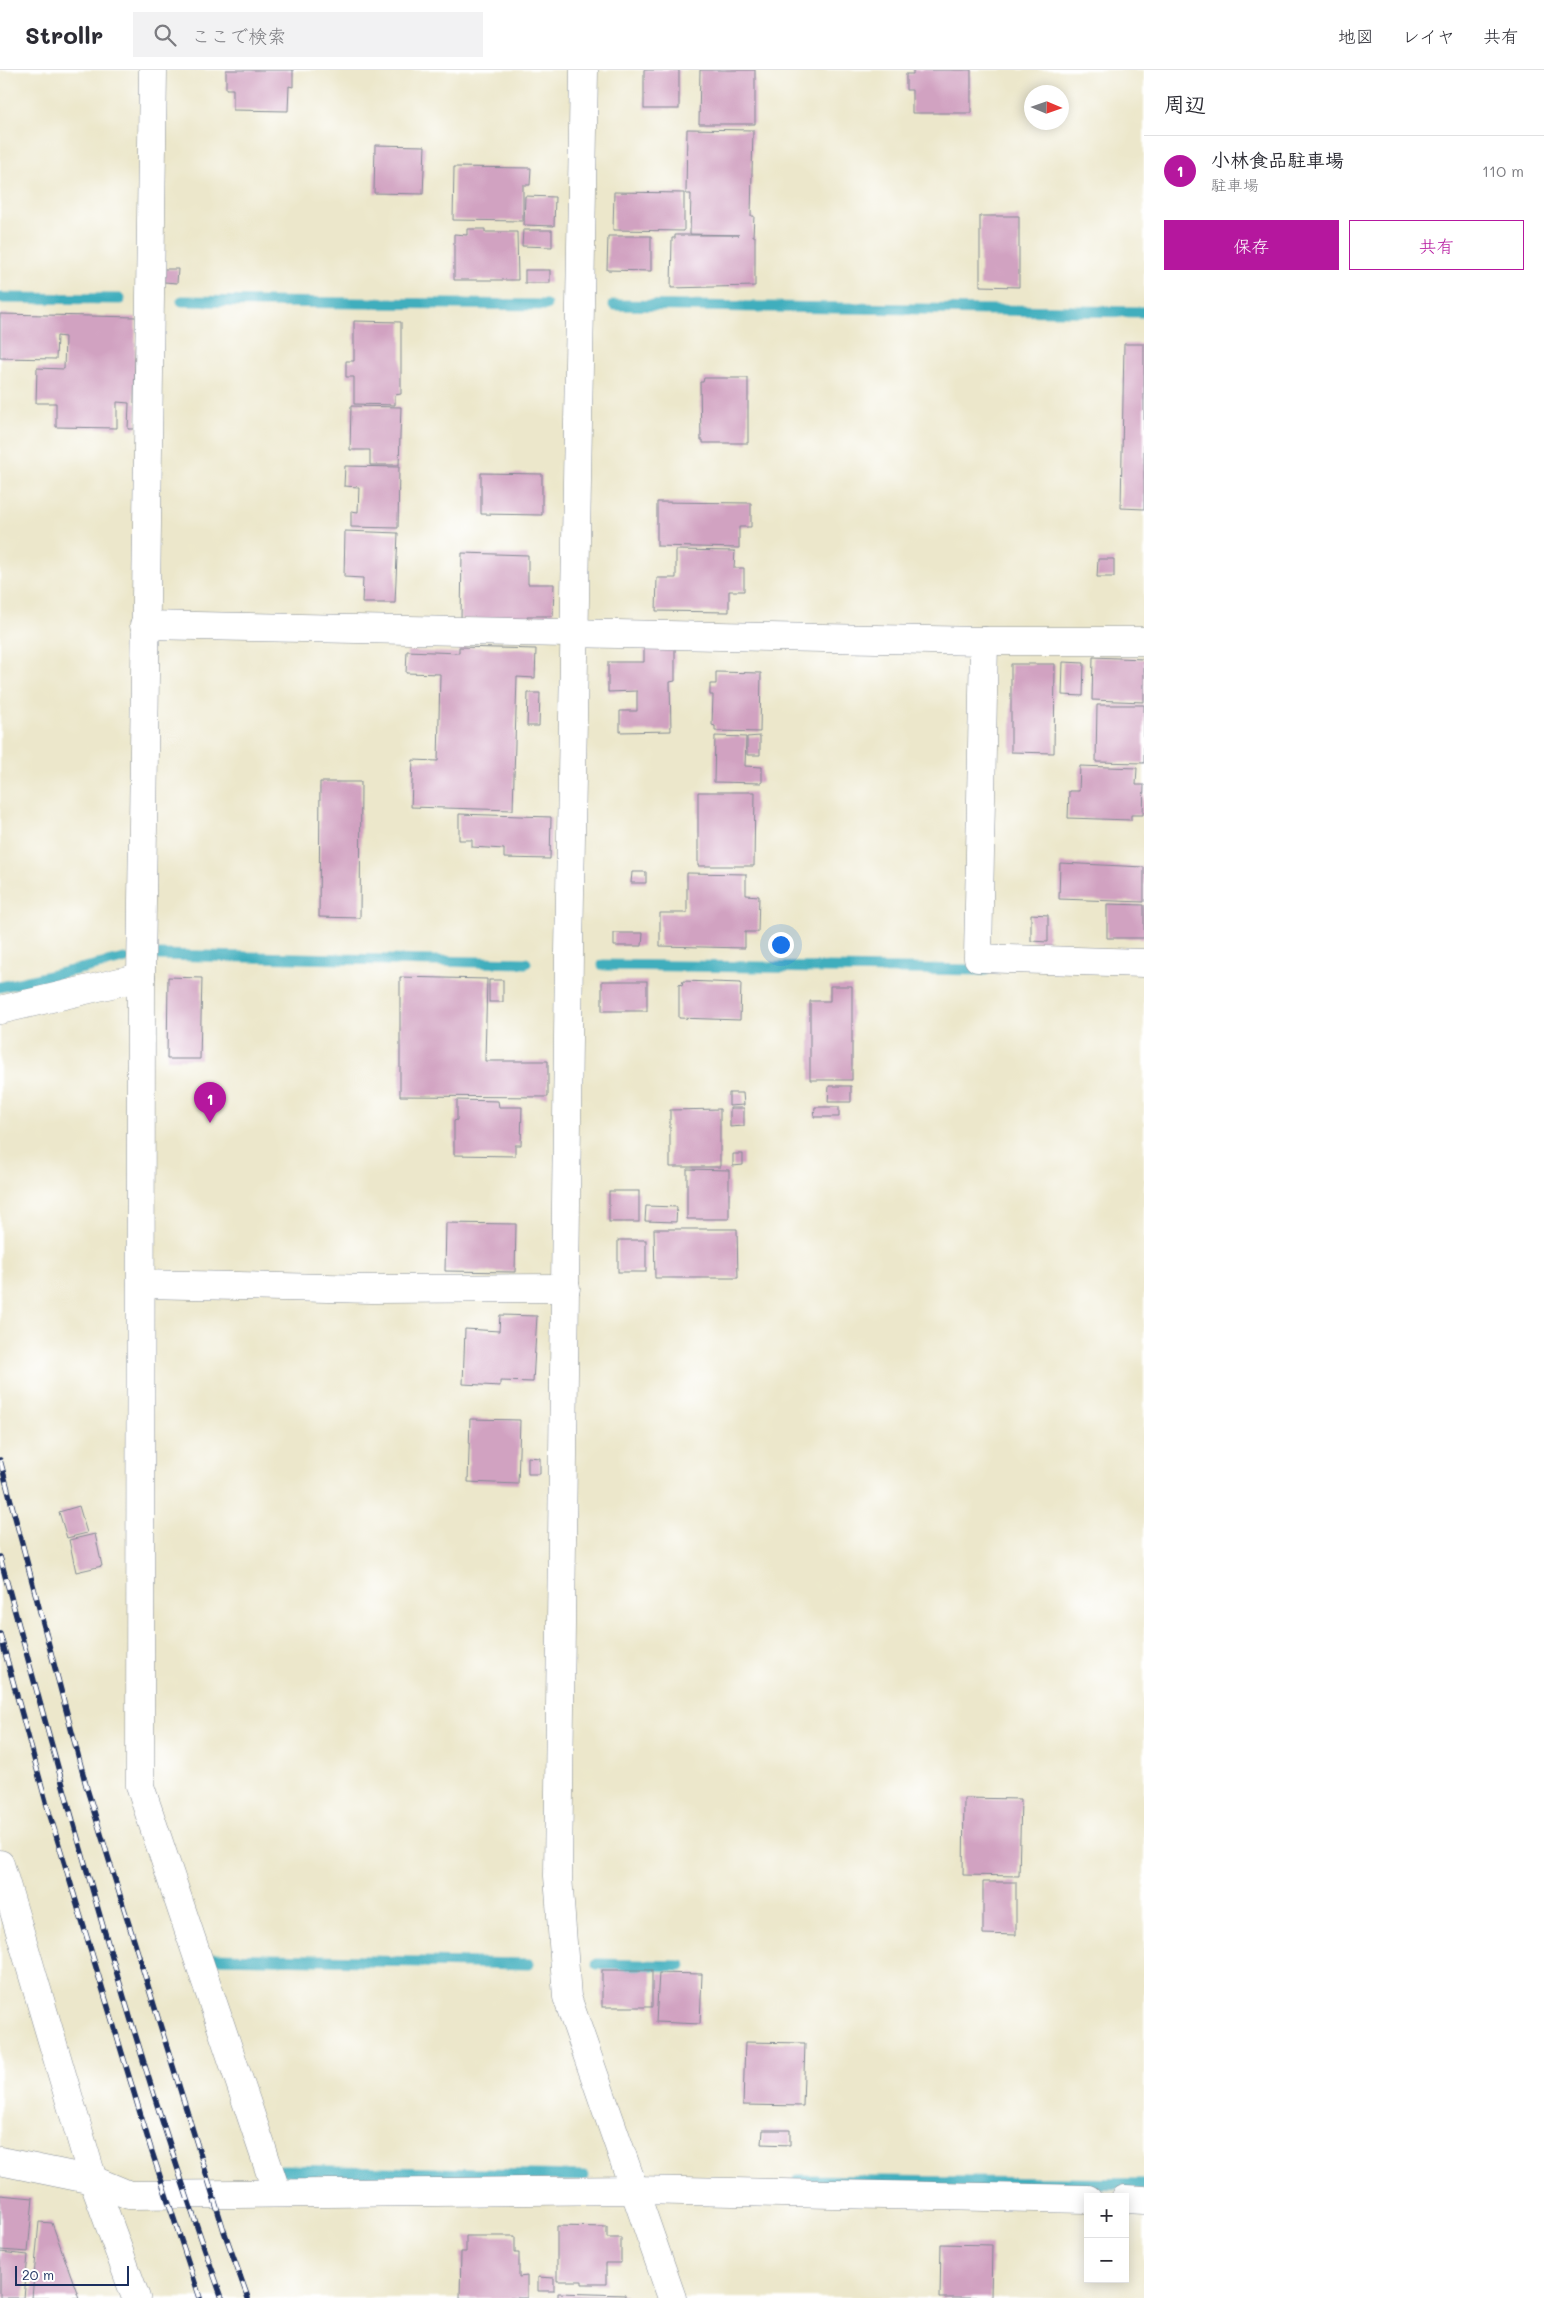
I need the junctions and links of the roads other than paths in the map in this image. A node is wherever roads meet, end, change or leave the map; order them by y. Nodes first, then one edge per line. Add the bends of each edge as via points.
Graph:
1 (153, 70) edge
2 (584, 70) edge
3 (144, 625) junction
4 (575, 633) junction
5 (984, 641) junction
6 (1144, 641) edge
7 (1144, 963) edge
8 (141, 977) junction
9 (0, 1010) edge
10 (140, 1284) junction
11 (566, 1288) junction
12 (0, 1864) edge
13 (0, 2161) edge
14 (93, 2180) junction
15 (635, 2190) junction
16 (277, 2193) junction
17 (1084, 2198) edge
18 (1129, 2199) edge
19 (1144, 2200) edge
20 (136, 2298) edge
21 (672, 2298) edge

1 - 3 street
2 - 4 street
3 - 4 street
3 - 8 street
4 - 5 street
4 - 11 street
5 - 6 street
5 - 7 street via 978,958
8 - 9 street
8 - 10 street
10 - 11 street via 372,1289
10 - 16 street via 140,1786
11 - 15 street via 558,1876 562,1949 567,1998
12 - 14 street
13 - 14 street
14 - 16 street via 129,2195
14 - 20 street
15 - 16 street
15 - 17 street
15 - 21 street
18 - 19 street

